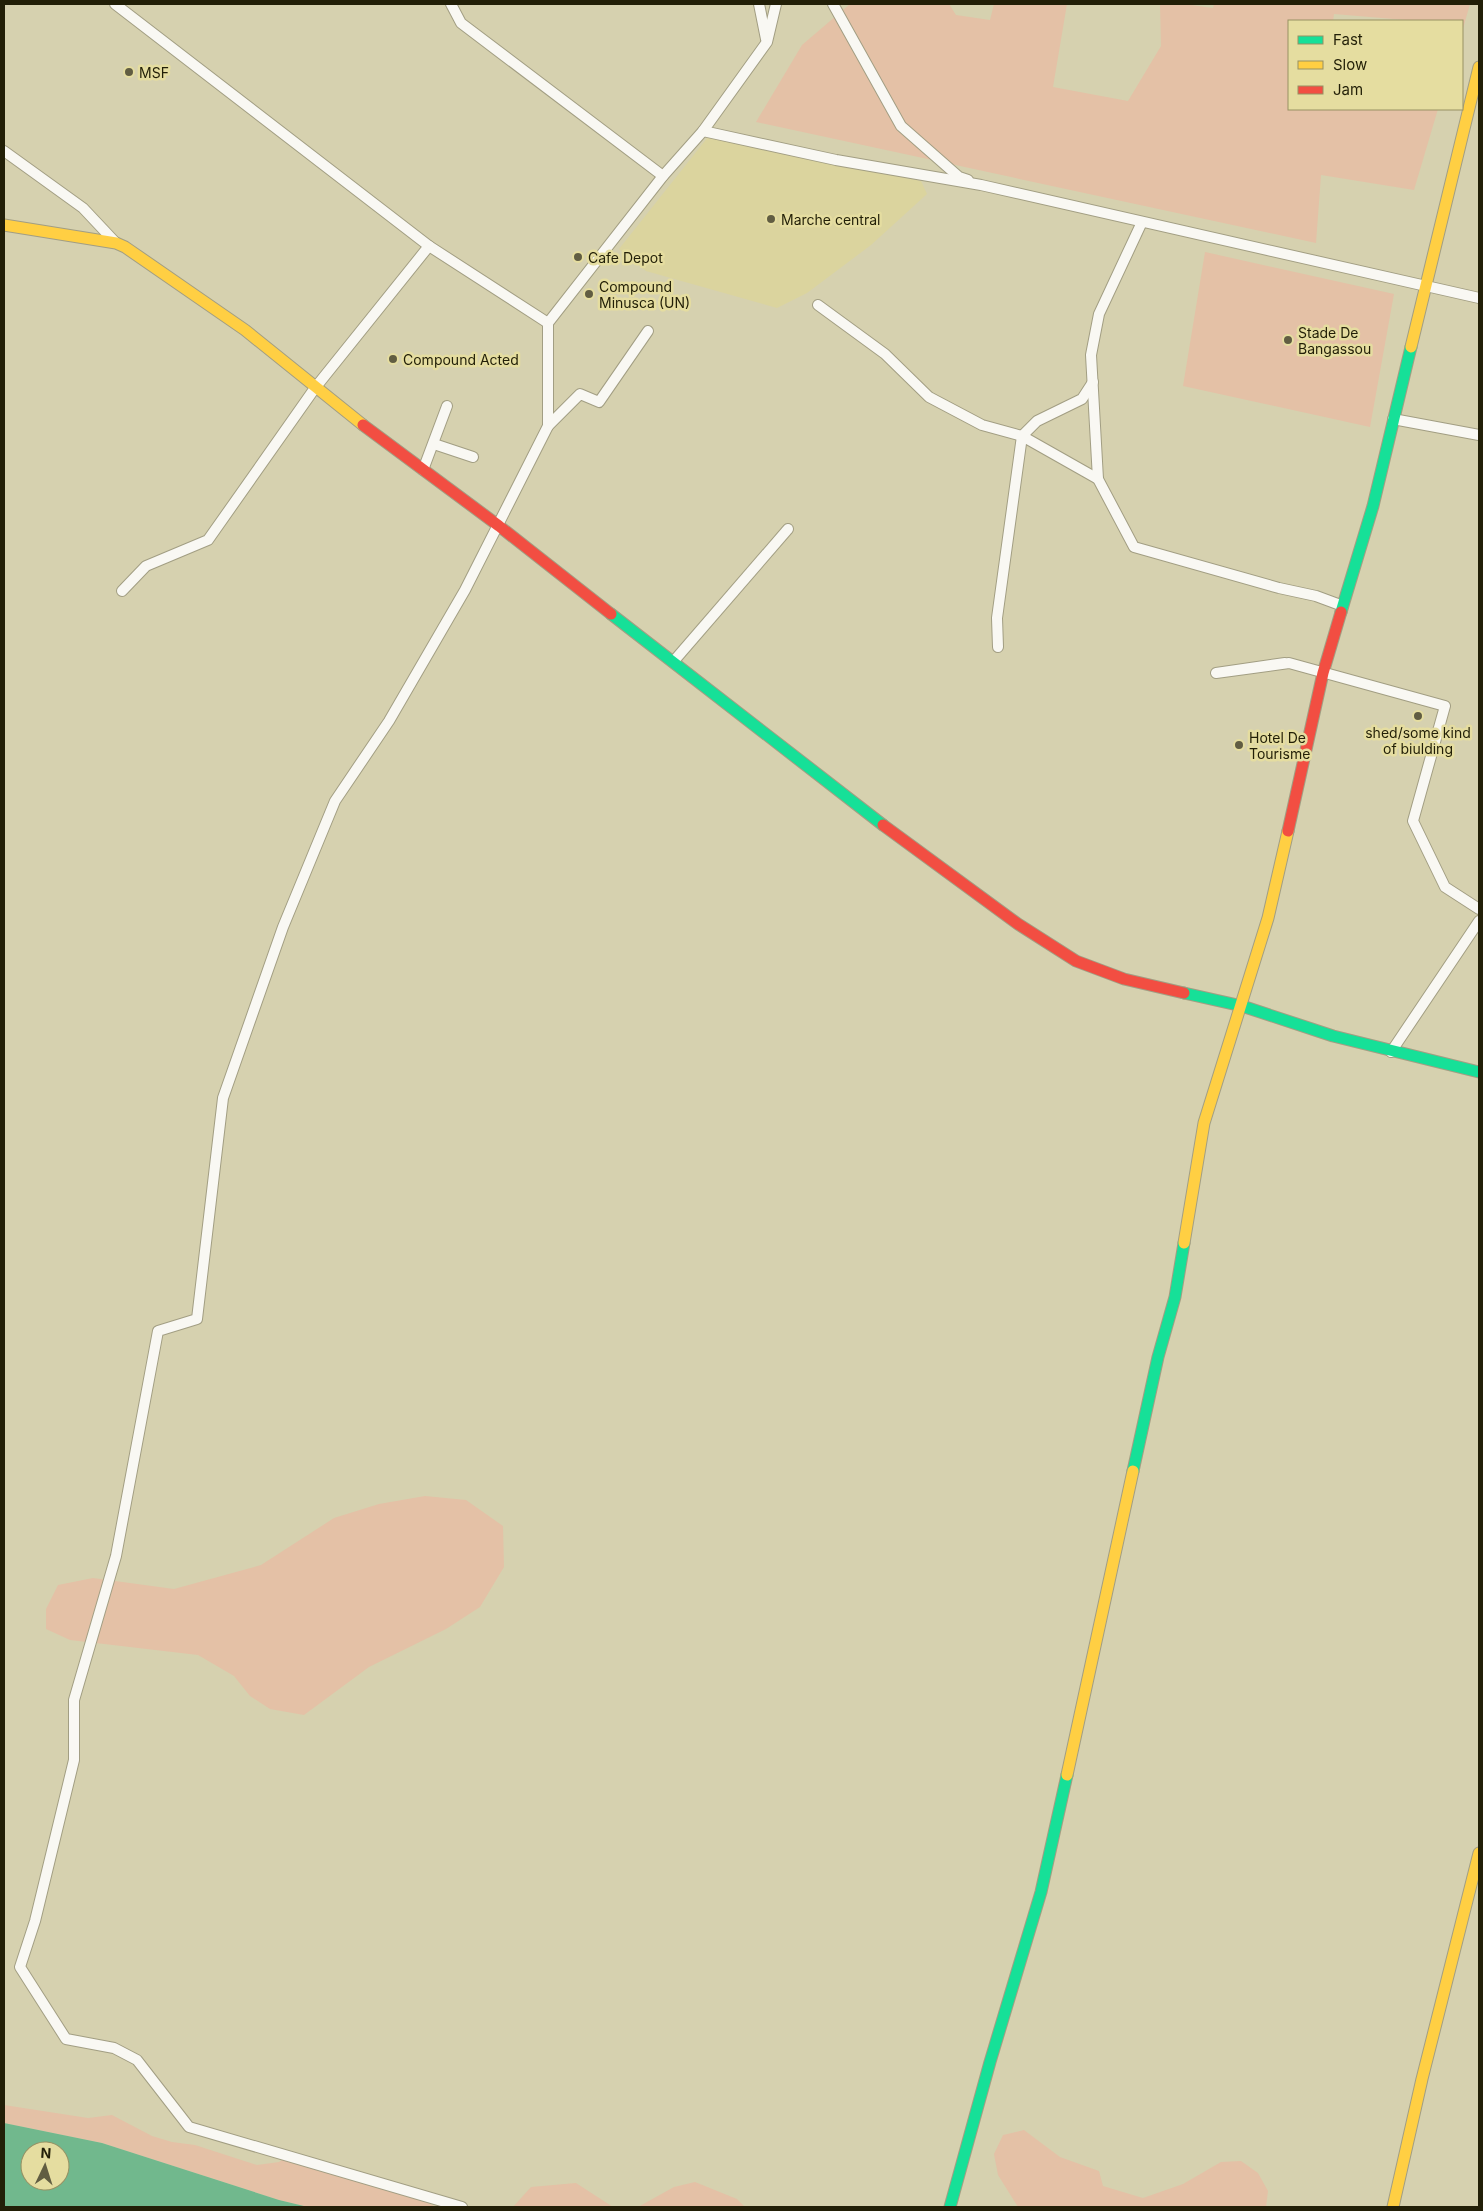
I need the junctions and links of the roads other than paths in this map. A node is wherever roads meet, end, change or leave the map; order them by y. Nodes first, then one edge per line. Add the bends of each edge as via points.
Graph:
1 (115, 4) edge
2 (451, 4) edge
3 (758, 4) edge
4 (776, 4) edge
5 (833, 4) edge
6 (767, 42) junction
7 (1479, 67) edge
8 (703, 131) junction
9 (4, 151) edge
10 (663, 176) junction
11 (981, 184) junction
12 (1142, 222) junction
13 (4, 225) edge
14 (116, 243) junction
15 (429, 246) junction
16 (1425, 286) junction
17 (1479, 298) edge
18 (818, 305) dead end
19 (548, 323) junction
20 (648, 331) dead end
21 (1093, 382) junction
22 (314, 388) junction
23 (447, 406) dead end
24 (1393, 420) junction
25 (548, 426) junction
26 (1479, 435) edge
27 (1022, 436) junction
28 (434, 444) junction
29 (473, 457) dead end
30 (423, 470) junction
31 (1098, 479) junction
32 (499, 526) junction
33 (788, 529) dead end
34 (122, 591) dead end
35 (1343, 606) junction
36 (998, 647) dead end
37 (673, 662) junction
38 (1285, 664) dead end
39 (1323, 673) junction
40 (1479, 909) edge
41 (1479, 921) edge
42 (1242, 1006) junction
43 (1391, 1052) junction
44 (1479, 1072) edge
45 (1479, 1853) edge
46 (462, 2207) edge
47 (950, 2207) edge
48 (1393, 2207) edge

1 - 15 street
2 - 10 street via 461,23
3 - 6 street
4 - 6 street
5 - 11 street via 901,126 959,177
6 - 8 street
7 - 16 main road
8 - 10 street
8 - 11 street via 846,162
9 - 14 street via 83,208
10 - 19 street
11 - 12 street
12 - 16 street
12 - 21 street via 1099,314 1091,355
13 - 14 main road
14 - 22 main road via 245,330
15 - 19 street
15 - 22 street
16 - 17 street
16 - 24 main road
18 - 27 street via 885,354 929,397 982,425
19 - 25 street
20 - 25 street via 599,402 580,394
21 - 27 street via 1082,399 1037,421
21 - 31 street
22 - 30 main road
22 - 34 street via 208,540 146,566
23 - 28 street
24 - 26 street
24 - 35 main road
25 - 32 street
27 - 31 street
27 - 36 street via 997,618
28 - 29 street
28 - 30 street
30 - 32 main road
31 - 35 street via 1134,547
32 - 37 main road
32 - 46 street via 389,721 335,801 283,927 224,1098 197,1319 158,1331 116,1556 74,1700 74,1760 35,1922 20,1967 66,2039 114,2048 137,2060 189,2127
33 - 37 street
35 - 39 main road
37 - 42 main road via 914,848 1018,924 1076,961 1124,979
38 - 39 street via 1216,673 1289,663
39 - 40 street via 1445,706 1413,821 1445,887
39 - 42 main road via 1268,918
41 - 43 street
42 - 43 main road
42 - 47 main road via 1204,1123 1175,1297 1158,1357 1041,1892
43 - 44 main road
45 - 48 main road

